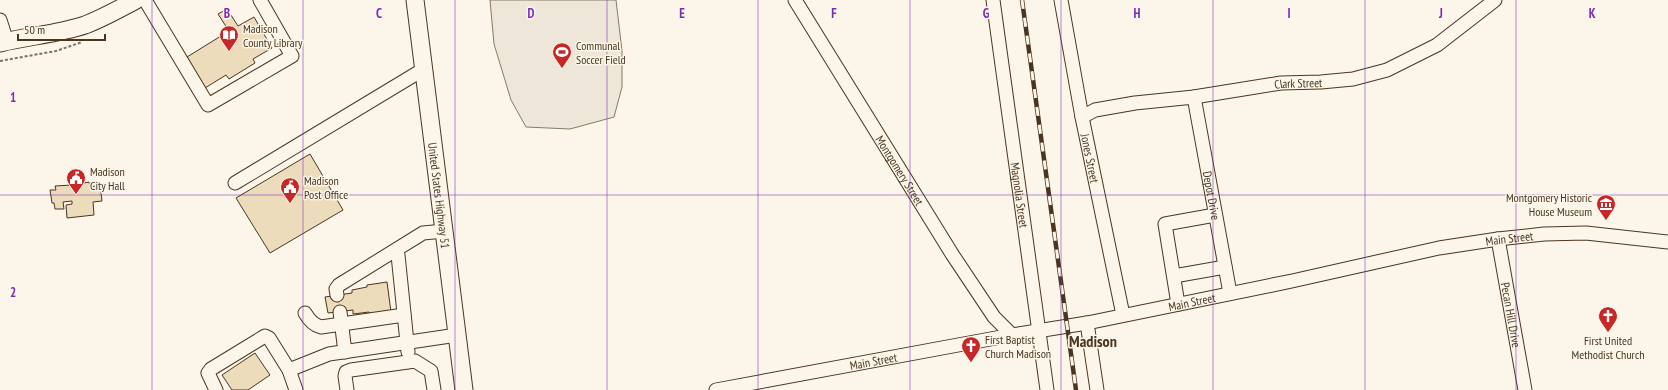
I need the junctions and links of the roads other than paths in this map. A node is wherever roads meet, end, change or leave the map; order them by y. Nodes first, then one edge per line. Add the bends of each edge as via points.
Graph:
1 (136, 0) edge
2 (145, 0) edge
3 (260, 0) edge
4 (415, 0) edge
5 (795, 0) edge
6 (993, 0) edge
7 (1061, 0) edge
8 (1496, 0) edge
9 (0, 20) edge
10 (3, 43) edge
11 (424, 69) junction
12 (1194, 97) junction
13 (1082, 117) junction
14 (235, 183) dead end
15 (1215, 214) junction
16 (444, 231) junction
17 (1498, 239) junction
18 (1668, 242) edge
19 (395, 251) junction
20 (1225, 267) junction
21 (1174, 276) junction
22 (1230, 294) junction
23 (337, 295) dead end
24 (1178, 304) junction
25 (305, 314) dead end
26 (404, 315) junction
27 (1123, 315) junction
28 (340, 318) junction
29 (1087, 323) junction
30 (1038, 331) junction
31 (1012, 335) junction
32 (457, 336) junction
33 (406, 343) junction
34 (349, 351) junction
35 (409, 362) junction
36 (357, 369) junction
37 (289, 370) junction
38 (216, 390) edge
39 (296, 390) edge
40 (347, 390) edge
41 (434, 390) edge
42 (464, 390) edge
43 (716, 390) edge
44 (1047, 390) edge
45 (1097, 390) edge
46 (1525, 390) edge

1 - 10 main road via 85,25
2 - 3 street via 208,105 292,56
4 - 11 main road, United States Highway 51
5 - 31 street, Montgomery Street via 952,254 994,317
6 - 30 street, Magnolia Street
7 - 13 street, Jones Street
8 - 12 street, Clark Street via 1437,45 1387,70 1353,79 1281,83
9 - 10 street
11 - 14 street
11 - 16 main road, United States Highway 51
12 - 13 street, Clark Street via 1095,110
12 - 15 street, Depot Drive
13 - 27 street, Jones Street
15 - 20 street, Depot Drive
15 - 21 street via 1165,224
16 - 19 street via 423,233
16 - 32 main road, United States Highway 51
17 - 18 street, Main Street via 1586,233
17 - 22 street, Main Street via 1439,248
17 - 46 street, Pecan Hill Drive
19 - 23 street via 339,285 336,289
19 - 26 street via 398,255
20 - 21 street
20 - 22 street, Depot Drive
21 - 24 street
22 - 24 street, Main Street
24 - 27 street, Main Street
25 - 28 street via 316,326 321,327
26 - 28 street
26 - 33 street
27 - 29 street, Main Street
28 - 34 street
29 - 30 street, Main Street
29 - 45 street
30 - 31 street, Main Street
30 - 44 street, Magnolia Street
31 - 43 street, Main Street
32 - 33 street
32 - 42 main road, United States Highway 51
33 - 34 street
33 - 35 street
34 - 36 street
34 - 37 street via 318,357
35 - 36 street
35 - 41 street via 415,361 431,371
36 - 40 street via 346,372
37 - 38 street via 269,338 265,336 211,369 208,373
37 - 39 street

